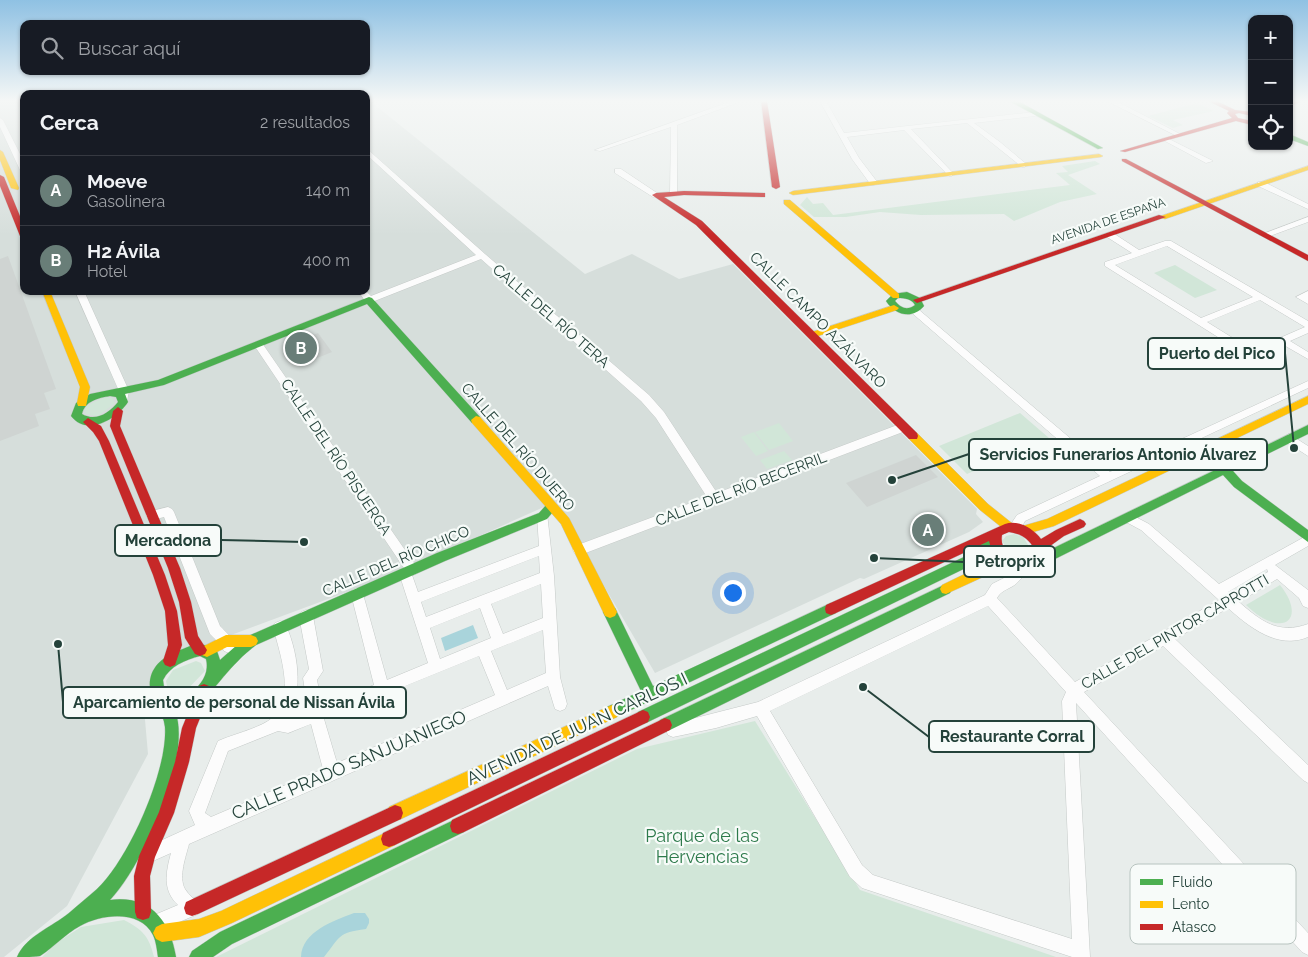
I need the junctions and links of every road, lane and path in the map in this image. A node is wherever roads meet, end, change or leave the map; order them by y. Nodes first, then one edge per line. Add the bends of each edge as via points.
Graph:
1 (12, 146) edge
2 (611, 146) edge
3 (674, 146) edge
4 (770, 146) edge
5 (848, 146) edge
6 (923, 146) edge
7 (1001, 146) edge
8 (1092, 146) edge
9 (1144, 146) edge
10 (1178, 146) edge
11 (598, 150) dead end
12 (0, 152) edge
13 (370, 154) edge
14 (1111, 156) junction
15 (1209, 161) dead end
16 (20, 162) edge
17 (1022, 165) junction
18 (1308, 168) edge
19 (618, 171) dead end
20 (949, 174) junction
21 (0, 177) edge
22 (874, 183) junction
23 (1261, 184) junction
24 (776, 187) junction
25 (674, 194) junction
26 (656, 195) junction
27 (20, 199) edge
28 (778, 199) junction
29 (1204, 203) junction
30 (1308, 207) edge
31 (1308, 219) edge
32 (20, 226) edge
33 (1110, 235) junction
34 (1264, 235) junction
35 (1138, 252) junction
36 (482, 256) junction
37 (1308, 258) edge
38 (370, 294) edge
39 (1308, 294) edge
40 (48, 295) edge
41 (60, 295) edge
42 (80, 295) edge
43 (365, 296) edge
44 (896, 296) junction
45 (1260, 297) junction
46 (1308, 301) edge
47 (916, 306) junction
48 (894, 308) junction
49 (66, 310) dead end
50 (1200, 322) junction
51 (1308, 327) edge
52 (812, 335) junction
53 (1282, 340) junction
54 (259, 345) junction
55 (1308, 356) edge
56 (97, 383) dead end
57 (160, 383) junction
58 (1308, 384) edge
59 (118, 399) junction
60 (1308, 400) edge
61 (82, 403) junction
62 (1308, 412) edge
63 (88, 422) junction
64 (904, 427) junction
65 (1308, 429) edge
66 (1255, 438) dead end
67 (1289, 438) junction
68 (1308, 452) edge
69 (1225, 470) junction
70 (1109, 477) junction
71 (715, 499) junction
72 (547, 512) junction
73 (152, 515) junction
74 (1133, 515) junction
75 (1087, 520) dead end
76 (1006, 531) junction
77 (1308, 538) edge
78 (1041, 546) junction
79 (546, 548) junction
80 (579, 550) junction
81 (1025, 564) junction
82 (1266, 564) junction
83 (409, 571) junction
84 (1277, 573) junction
85 (548, 576) junction
86 (1218, 591) junction
87 (357, 594) junction
88 (414, 599) junction
89 (990, 599) junction
90 (484, 601) junction
91 (1229, 601) junction
92 (1308, 602) edge
93 (306, 616) junction
94 (550, 621) junction
95 (422, 625) junction
96 (280, 627) junction
97 (1305, 635) edge
98 (1164, 638) junction
99 (226, 641) junction
100 (251, 641) junction
101 (500, 641) junction
102 (483, 648) junction
103 (204, 651) junction
104 (233, 656) junction
105 (170, 661) junction
106 (436, 667) junction
107 (214, 677) junction
108 (553, 677) junction
109 (382, 689) junction
110 (1073, 690) junction
111 (204, 691) junction
112 (650, 695) junction
113 (503, 698) junction
114 (163, 702) junction
115 (560, 704) dead end
116 (760, 708) junction
117 (316, 715) junction
118 (276, 724) junction
119 (642, 736) junction
120 (332, 774) junction
121 (1308, 775) edge
122 (208, 826) junction
123 (182, 839) junction
124 (147, 856) junction
125 (1233, 864) edge
126 (192, 908) junction
127 (76, 917) junction
128 (154, 923) junction
129 (1296, 933) edge
130 (1308, 946) edge
131 (1081, 954) edge
132 (26, 957) edge
133 (167, 957) edge
134 (198, 957) edge

1 - 16 street
2 - 11 street
3 - 25 street
4 - 24 main road
5 - 22 street
6 - 20 street
7 - 17 street
8 - 14 main road
9 - 14 main road
10 - 15 street
12 - 27 main road
13 - 36 street, CALLE DEL RÍO TERA
14 - 17 main road
14 - 29 main road
17 - 20 main road
18 - 23 main road, AVENIDA DE ESPAÑA
19 - 26 street, CALLE CAMPO AZÁLVARO
20 - 22 main road
21 - 32 main road
22 - 28 main road
23 - 29 main road, AVENIDA DE ESPAÑA
23 - 30 street
24 - 28 main road via 783,188
24 - 28 main road via 763,191
25 - 26 main road
25 - 28 main road
26 - 52 main road, CALLE CAMPO AZÁLVARO via 699,222
28 - 44 main road
29 - 33 main road, AVENIDA DE ESPAÑA
29 - 34 main road
31 - 34 street
33 - 35 street
33 - 47 main road, AVENIDA DE ESPAÑA
34 - 37 main road
35 - 45 street via 1168,243
35 - 50 street via 1108,264
36 - 38 street
36 - 71 street, CALLE DEL RÍO TERA via 645,398 660,415
39 - 46 street via 1300,297
40 - 61 main road via 85,387
41 - 49 main road
42 - 59 street
43 - 54 main road
43 - 72 main road, CALLE DEL RÍO DUERO
44 - 47 main road via 907,295
44 - 48 main road via 890,301
45 - 50 street
45 - 51 street
47 - 48 main road via 904,312
47 - 70 street
48 - 52 main road
50 - 53 street via 1251,354
51 - 53 street
52 - 64 main road, CALLE CAMPO AZÁLVARO
53 - 55 street
54 - 57 main road
54 - 83 street, CALLE DEL RÍO PISUERGA
56 - 59 main road
57 - 59 main road
57 - 59 main road
58 - 70 street, AVENIDA DE JUAN CARLOS I
59 - 61 main road via 95,395
59 - 63 main road via 104,419
59 - 73 main road via 115,426
60 - 76 main road, AVENIDA DE JUAN CARLOS I via 1050,524
61 - 63 main road via 76,416
62 - 66 main road
63 - 105 main road via 104,441 159,575 172,619 175,645
64 - 71 street, CALLE DEL RÍO BECERRIL
64 - 76 main road, CALLE CAMPO AZÁLVARO
65 - 67 main road
67 - 68 street
67 - 69 main road
69 - 74 main road
69 - 77 main road via 1238,484
70 - 76 street, AVENIDA DE JUAN CARLOS I via 1021,518
71 - 80 street, CALLE DEL RÍO BECERRIL
72 - 79 street
72 - 80 main road, CALLE DEL RÍO DUERO via 564,521
72 - 83 main road, CALLE DEL RÍO CHICO
73 - 99 street via 168,512 215,630
73 - 103 main road via 182,594 192,638
74 - 81 main road
74 - 86 street
75 - 78 main road
76 - 78 main road, CALLE CAMPO AZÁLVARO via 1034,537
76 - 81 main road via 995,548 1003,557
76 - 112 main road, AVENIDA DE JUAN CARLOS I
76 - 128 main road, AVENIDA DE JUAN CARLOS I via 970,560 226,917 199,928
77 - 82 street, CALLE DEL PINTOR CAPROTTI
78 - 81 main road via 1042,555
79 - 85 street
79 - 88 street
80 - 112 main road, CALLE DEL RÍO DUERO
81 - 89 street via 1012,580 996,588
81 - 119 main road via 980,572
82 - 84 street
82 - 86 street, CALLE DEL PINTOR CAPROTTI
83 - 87 main road, CALLE DEL RÍO CHICO
83 - 88 street, CALLE DEL RÍO PISUERGA
84 - 91 street, CALLE DEL PINTOR CAPROTTI
84 - 92 street via 1304,594
85 - 90 street
85 - 94 street
86 - 91 street
87 - 93 main road, CALLE DEL RÍO CHICO
87 - 109 street
88 - 95 street, CALLE DEL RÍO PISUERGA
89 - 110 street
89 - 116 street
90 - 95 street
90 - 101 street
91 - 97 street via 1268,630 1285,635
91 - 98 street, CALLE DEL PINTOR CAPROTTI
93 - 96 main road, CALLE DEL RÍO CHICO
93 - 117 street via 316,671 310,678
94 - 101 street
94 - 108 street
95 - 106 street, CALLE DEL RÍO PISUERGA
96 - 100 main road, CALLE DEL RÍO CHICO
96 - 118 street via 292,671 288,708
98 - 110 street, CALLE DEL PINTOR CAPROTTI
98 - 121 street
99 - 100 main road, CALLE DEL RÍO CHICO
99 - 103 main road
99 - 104 street
100 - 104 main road, CALLE DEL RÍO CHICO
101 - 102 street
102 - 106 street
102 - 113 street
103 - 105 main road via 180,654
103 - 107 main road via 214,657
104 - 107 main road, CALLE DEL RÍO CHICO
105 - 114 main road via 155,682 156,695
106 - 109 street
107 - 111 main road
108 - 113 street, CALLE PRADO SANJUANIEGO
108 - 115 street
109 - 117 street
110 - 125 street
110 - 131 street via 1068,701
111 - 114 main road via 179,704
111 - 124 main road via 189,728 166,813
112 - 126 main road, AVENIDA DE JUAN CARLOS I
113 - 120 street, CALLE PRADO SANJUANIEGO
114 - 127 main road via 171,716 172,730 168,758 151,813 119,877
116 - 119 street
116 - 131 street via 856,871 868,882
117 - 118 street via 288,726
117 - 120 street
118 - 122 street via 223,746 198,811 198,818
119 - 134 main road via 226,938
120 - 122 street, CALLE PRADO SANJUANIEGO
122 - 123 street, CALLE PRADO SANJUANIEGO
123 - 124 street, CALLE PRADO SANJUANIEGO
123 - 126 street via 174,873 176,892
124 - 128 main road via 142,876
126 - 128 street, AVENIDA DE JUAN CARLOS I
127 - 128 main road via 101,908 124,906
127 - 132 main road via 49,935
128 - 133 main road
129 - 130 street

